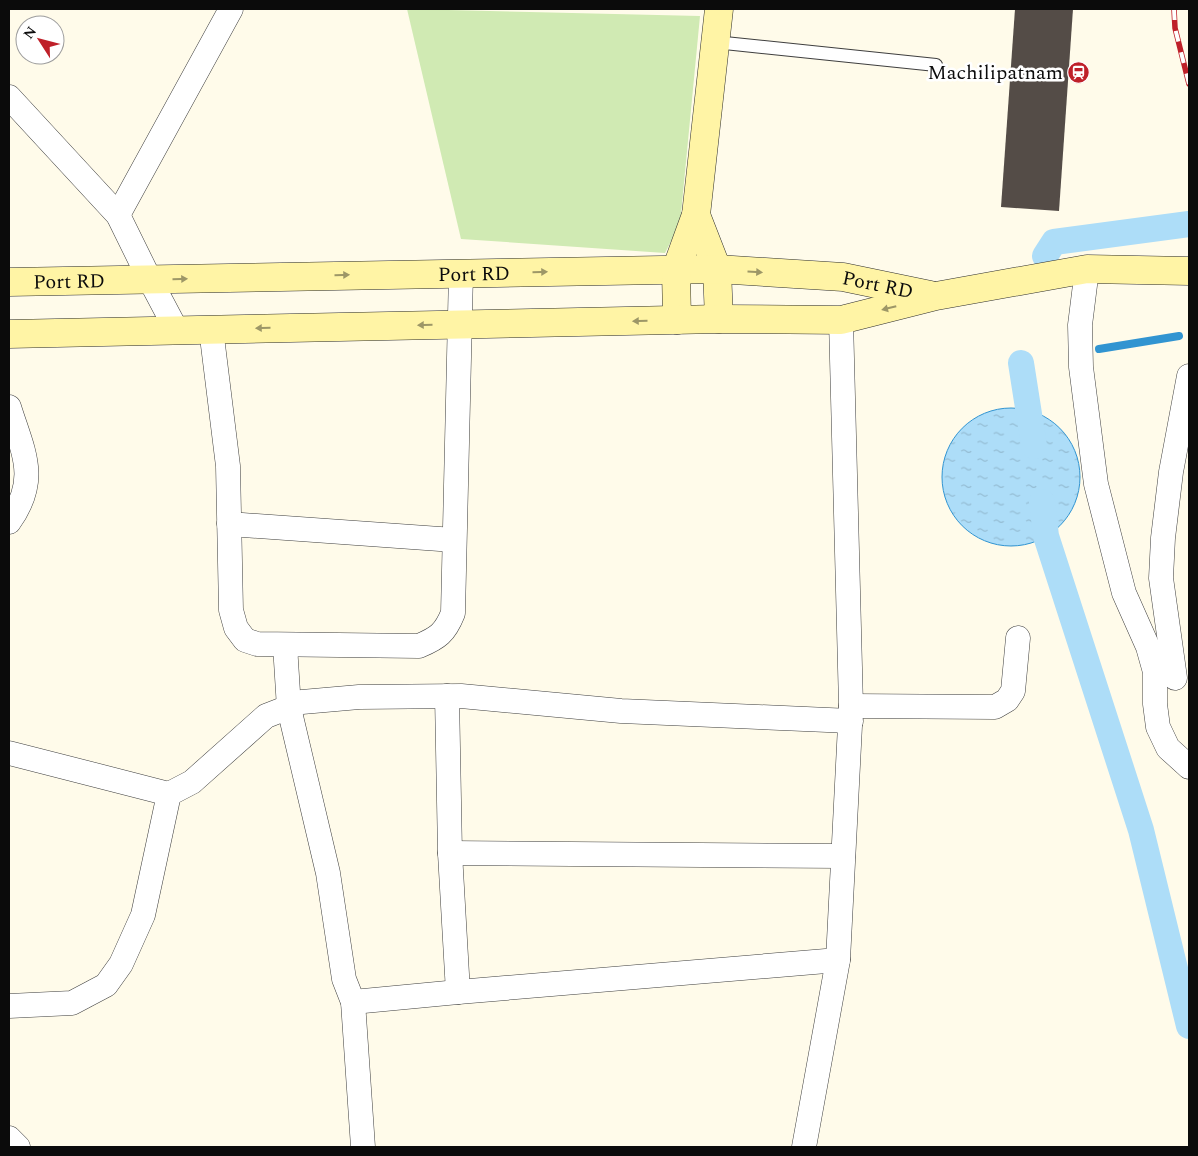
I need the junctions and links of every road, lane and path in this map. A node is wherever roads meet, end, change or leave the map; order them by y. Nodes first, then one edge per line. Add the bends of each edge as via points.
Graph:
1 (231, 9) edge
2 (719, 9) edge
3 (715, 42) junction
4 (936, 65) dead end
5 (9, 97) edge
6 (696, 214) junction
7 (118, 215) junction
8 (717, 269) junction
9 (1088, 269) junction
10 (676, 270) junction
11 (1189, 271) edge
12 (461, 273) junction
13 (150, 280) junction
14 (9, 282) edge
15 (936, 296) junction
16 (719, 319) junction
17 (676, 320) junction
18 (841, 320) junction
19 (459, 324) junction
20 (211, 329) junction
21 (177, 330) junction
22 (9, 334) edge
23 (1189, 376) edge
24 (9, 407) edge
25 (9, 522) edge
26 (230, 524) junction
27 (454, 540) junction
28 (1018, 638) dead end
29 (285, 645) junction
30 (1173, 678) edge
31 (447, 696) junction
32 (289, 708) junction
33 (851, 713) junction
34 (9, 753) edge
35 (1189, 767) edge
36 (169, 794) junction
37 (450, 853) junction
38 (843, 856) junction
39 (838, 960) junction
40 (458, 992) junction
41 (353, 1002) junction
42 (9, 1006) edge
43 (9, 1138) edge
44 (18, 1147) edge
45 (363, 1147) edge
46 (804, 1147) edge

1 - 7 street
2 - 3 main road
3 - 4 lane
3 - 6 main road
5 - 7 street
6 - 8 main road
6 - 10 main road
7 - 13 street
8 - 10 main road, Port RD
8 -> 15 main road, Port RD via 843,277
8 - 16 main road
9 - 11 main road
9 - 15 main road
9 - 30 street via 1080,325 1081,367 1096,484 1124,592 1148,647
12 -> 10 main road, Port RD
10 - 17 main road
13 -> 12 main road, Port RD
12 - 19 street
13 - 14 main road, Port RD
13 - 21 street
15 -> 18 main road
16 - 17 main road
16 - 18 main road
17 -> 19 main road
18 - 33 street
19 -> 20 main road
19 - 27 street
20 - 21 main road
20 - 26 street via 228,466
21 - 22 main road
23 - 30 street via 1171,472 1163,538 1161,578
24 - 25 street via 25,459 27,482 19,508
26 - 27 street
26 - 29 street via 231,610 236,628 245,640
27 - 29 street via 453,613 447,627 436,639 419,646
28 - 33 street via 1013,691 1007,700 995,706
29 - 32 street
30 - 35 street via 1155,704 1158,727 1168,748
31 - 32 street via 360,697 302,702
31 - 33 street via 621,711
31 - 37 street
32 - 36 street via 266,716 192,782
32 - 41 street via 328,873 344,979
33 - 38 street
34 - 36 street
36 - 42 street via 144,914 121,964 106,984 72,1003
37 - 38 street
37 - 40 street
38 - 39 street
39 - 40 street
39 - 46 street
40 - 41 street
41 - 45 street
43 - 44 street

